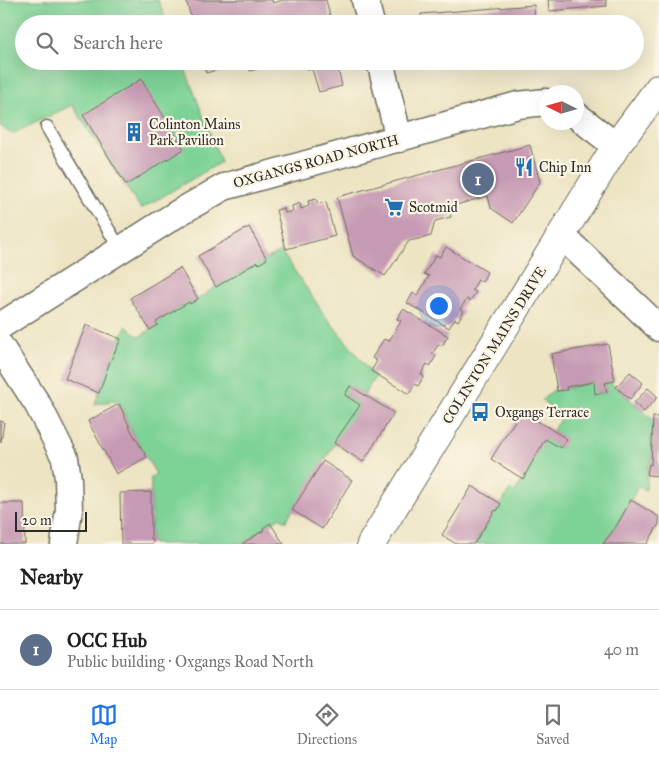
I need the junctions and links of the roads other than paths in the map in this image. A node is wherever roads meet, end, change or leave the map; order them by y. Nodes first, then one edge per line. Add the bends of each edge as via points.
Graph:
1 (365, 0) edge
2 (369, 15) edge
3 (382, 70) edge
4 (659, 88) edge
5 (539, 103) edge
6 (584, 121) edge
7 (47, 127) dead end
8 (400, 139) junction
9 (616, 146) junction
10 (561, 235) junction
11 (120, 249) junction
12 (0, 326) edge
13 (659, 328) edge
14 (0, 346) edge
15 (64, 544) edge
16 (371, 544) edge

1 - 2 street
3 - 8 street
4 - 9 street
5 - 8 street, OXGANGS ROAD NORTH via 518,105
6 - 9 street
7 - 11 lane
8 - 11 street, OXGANGS ROAD NORTH via 224,187
9 - 10 street, COLINTON MAINS DRIVE
10 - 13 street
10 - 16 street, COLINTON MAINS DRIVE
11 - 12 street, OXGANGS ROAD NORTH
14 - 15 street via 38,405 65,458 69,510

